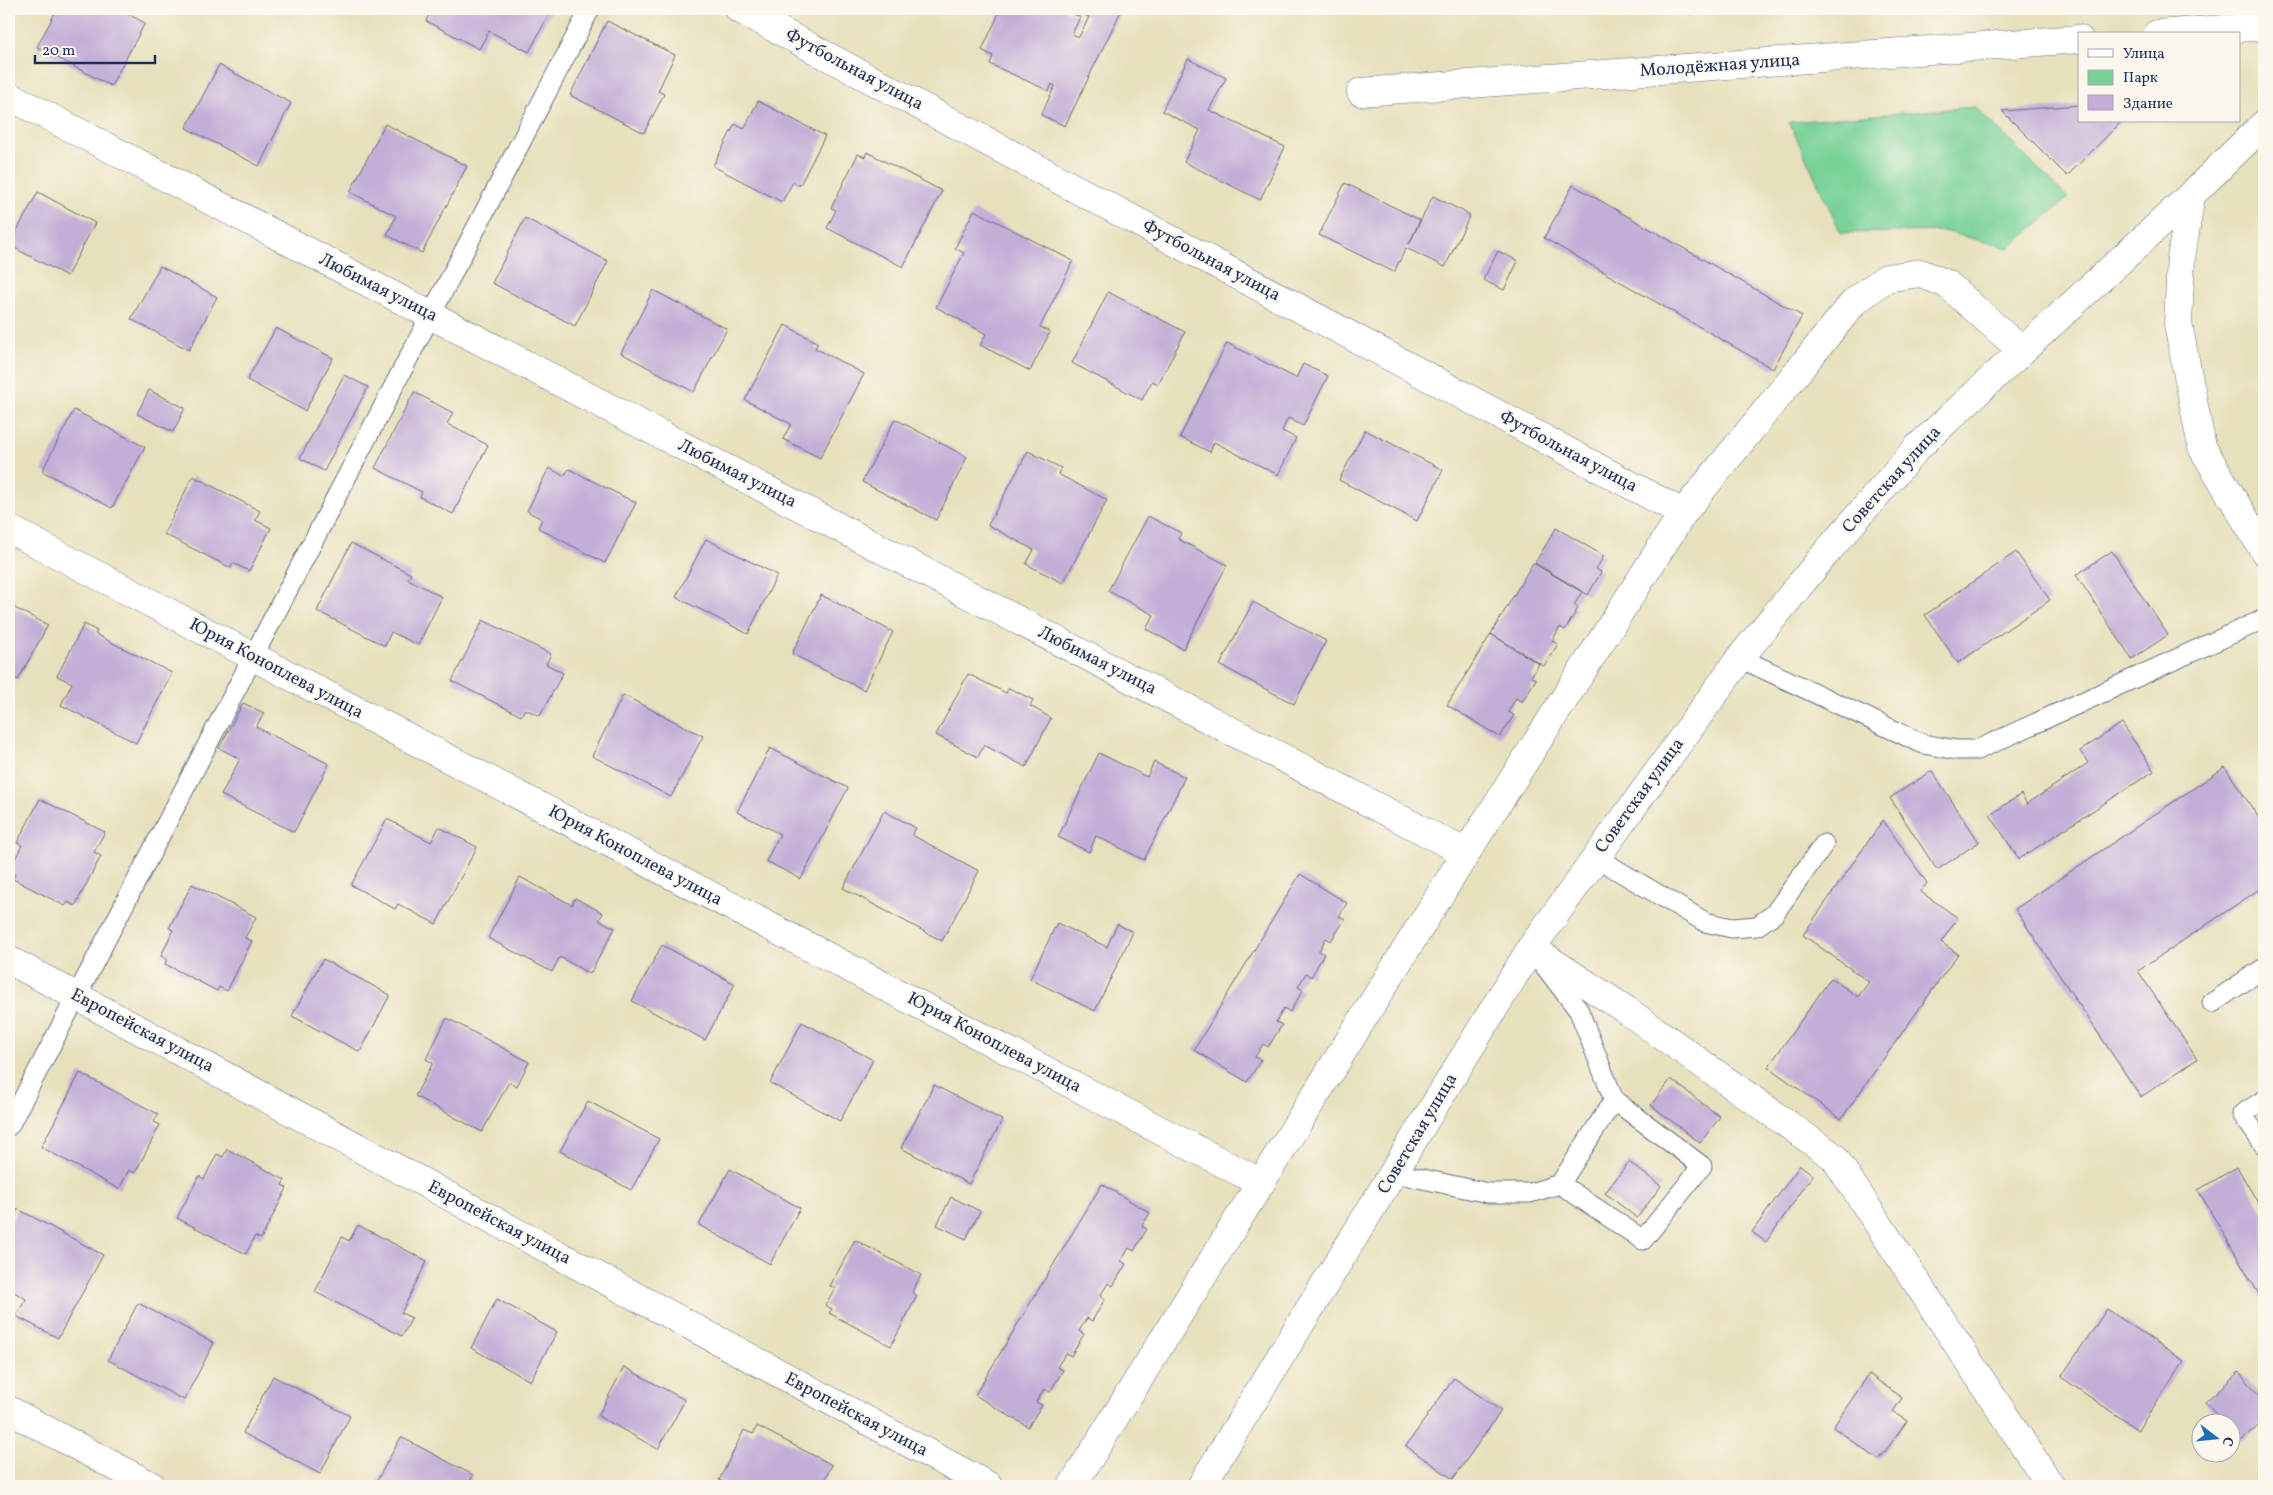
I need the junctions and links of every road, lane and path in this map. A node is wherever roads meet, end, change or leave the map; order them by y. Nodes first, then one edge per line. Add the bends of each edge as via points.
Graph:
1 (590, 9) edge
2 (739, 9) edge
3 (2264, 26) edge
4 (2184, 32) edge
5 (2078, 40) edge
6 (1362, 92) dead end
7 (9, 96) edge
8 (2264, 124) edge
9 (2191, 195) junction
10 (431, 315) junction
11 (2021, 350) junction
12 (1683, 513) junction
13 (9, 529) edge
14 (2264, 551) edge
15 (2264, 619) edge
16 (253, 656) junction
17 (1740, 658) junction
18 (1824, 844) dead end
19 (1466, 853) junction
20 (1596, 857) junction
21 (1531, 948) junction
22 (9, 960) edge
23 (2264, 968) edge
24 (76, 996) junction
25 (2212, 1004) dead end
26 (1614, 1100) junction
27 (2264, 1100) edge
28 (9, 1126) edge
29 (2264, 1145) edge
30 (1395, 1173) junction
31 (1261, 1183) junction
32 (1560, 1184) junction
33 (9, 1410) edge
34 (152, 1486) edge
35 (990, 1486) edge
36 (1072, 1486) edge
37 (1201, 1486) edge
38 (2050, 1486) edge

1 - 10 lane
2 - 12 street, Футбольная улица
3 - 4 street
5 - 6 street, Молодёжная улица
7 - 10 street, Любимая улица
8 - 9 street, Советская улица
9 - 11 street, Советская улица
9 - 14 street via 2181,258 2178,324 2202,447
10 - 16 lane
10 - 19 street, Любимая улица
11 - 12 street via 1947,284 1920,273 1886,278 1854,302
11 - 17 street, Советская улица via 1918,447
12 - 19 street
13 - 16 street, Юрия Коноплева улица
15 - 17 lane via 1977,750 1923,744
16 - 24 lane
16 - 31 street, Юрия Коноплева улица
17 - 20 street, Советская улица
18 - 20 lane via 1774,914 1756,926 1732,928 1705,922
19 - 31 street
20 - 21 street, Советская улица
21 - 26 lane via 1579,1011
21 - 30 street, Советская улица
21 - 38 street via 1626,1010 1834,1158
22 - 24 street, Европейская улица
23 - 25 lane
24 - 28 lane
24 - 35 street, Европейская улица
26 - 32 lane
26 - 32 lane via 1702,1166 1642,1240
27 - 29 lane via 2242,1114
30 - 32 lane via 1488,1193 1530,1193
30 - 37 street, Советская улица
31 - 36 street
33 - 34 street

